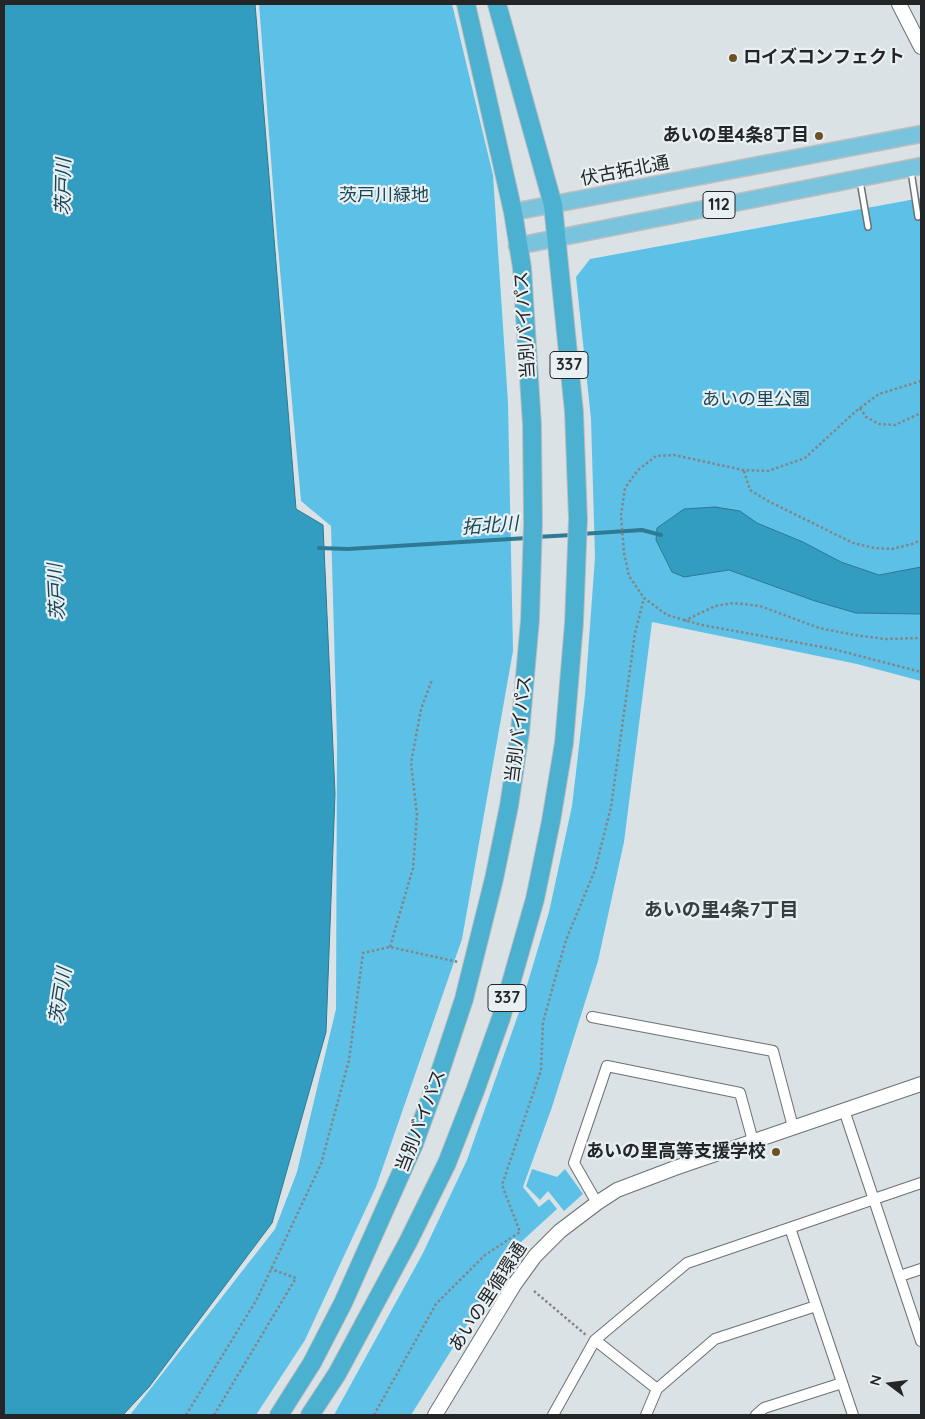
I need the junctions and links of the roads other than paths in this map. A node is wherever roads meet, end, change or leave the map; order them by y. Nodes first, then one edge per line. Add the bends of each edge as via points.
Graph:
1 (466, 4) edge
2 (498, 4) edge
3 (899, 4) edge
4 (921, 46) edge
5 (921, 134) edge
6 (916, 167) edge
7 (859, 178) junction
8 (553, 205) junction
9 (513, 212) junction
10 (918, 218) dead end
11 (868, 227) dead end
12 (555, 237) junction
13 (517, 246) junction
14 (592, 1017) dead end
15 (921, 1084) edge
16 (844, 1110) junction
17 (793, 1127) junction
18 (753, 1141) junction
19 (921, 1183) edge
20 (874, 1200) junction
21 (597, 1203) junction
22 (790, 1228) junction
23 (921, 1269) edge
24 (900, 1276) junction
25 (816, 1306) junction
26 (591, 1338) junction
27 (921, 1341) edge
28 (842, 1383) junction
29 (657, 1389) junction
30 (279, 1415) edge
31 (310, 1415) edge
32 (435, 1415) edge
33 (552, 1415) edge
34 (646, 1415) edge
35 (756, 1415) edge
36 (853, 1415) edge

1 - 9 highway, 当別バイパス / 337
2 - 8 highway, 当別バイパス / 337
3 - 4 street
5 - 8 main road, 伏古拓北通 / 112
6 - 7 main road, 112
6 - 10 lane
7 - 11 lane
7 - 12 main road, 112
8 - 9 main road, 伏古拓北通 / 112
8 - 12 highway, 当別バイパス / 337
9 - 13 highway, 当別バイパス / 337
12 - 13 main road, 112
12 - 31 highway, 当別バイパス / 337 via 574,412 577,534 574,623 564,743 535,899 501,1018 438,1180 337,1374
13 - 30 highway, 当別バイパス / 337 via 522,268 532,425 533,537 530,620 520,732 509,806 464,999 414,1144 343,1303 312,1363
14 - 17 street via 773,1051
15 - 16 street, あいの里循環通
16 - 17 street, あいの里循環通
16 - 20 street
17 - 18 street, あいの里循環通
18 - 21 street, あいの里循環通 via 617,1190
18 - 21 street via 740,1093 607,1066 574,1163
19 - 20 street
20 - 22 street
20 - 24 street
21 - 32 street, あいの里循環通 via 560,1231 535,1256
22 - 25 street
22 - 26 street via 688,1263
23 - 24 street
24 - 27 street
25 - 28 street
25 - 29 street via 715,1339
26 - 29 street
26 - 33 street
28 - 35 street via 764,1408
28 - 36 street
29 - 34 street

